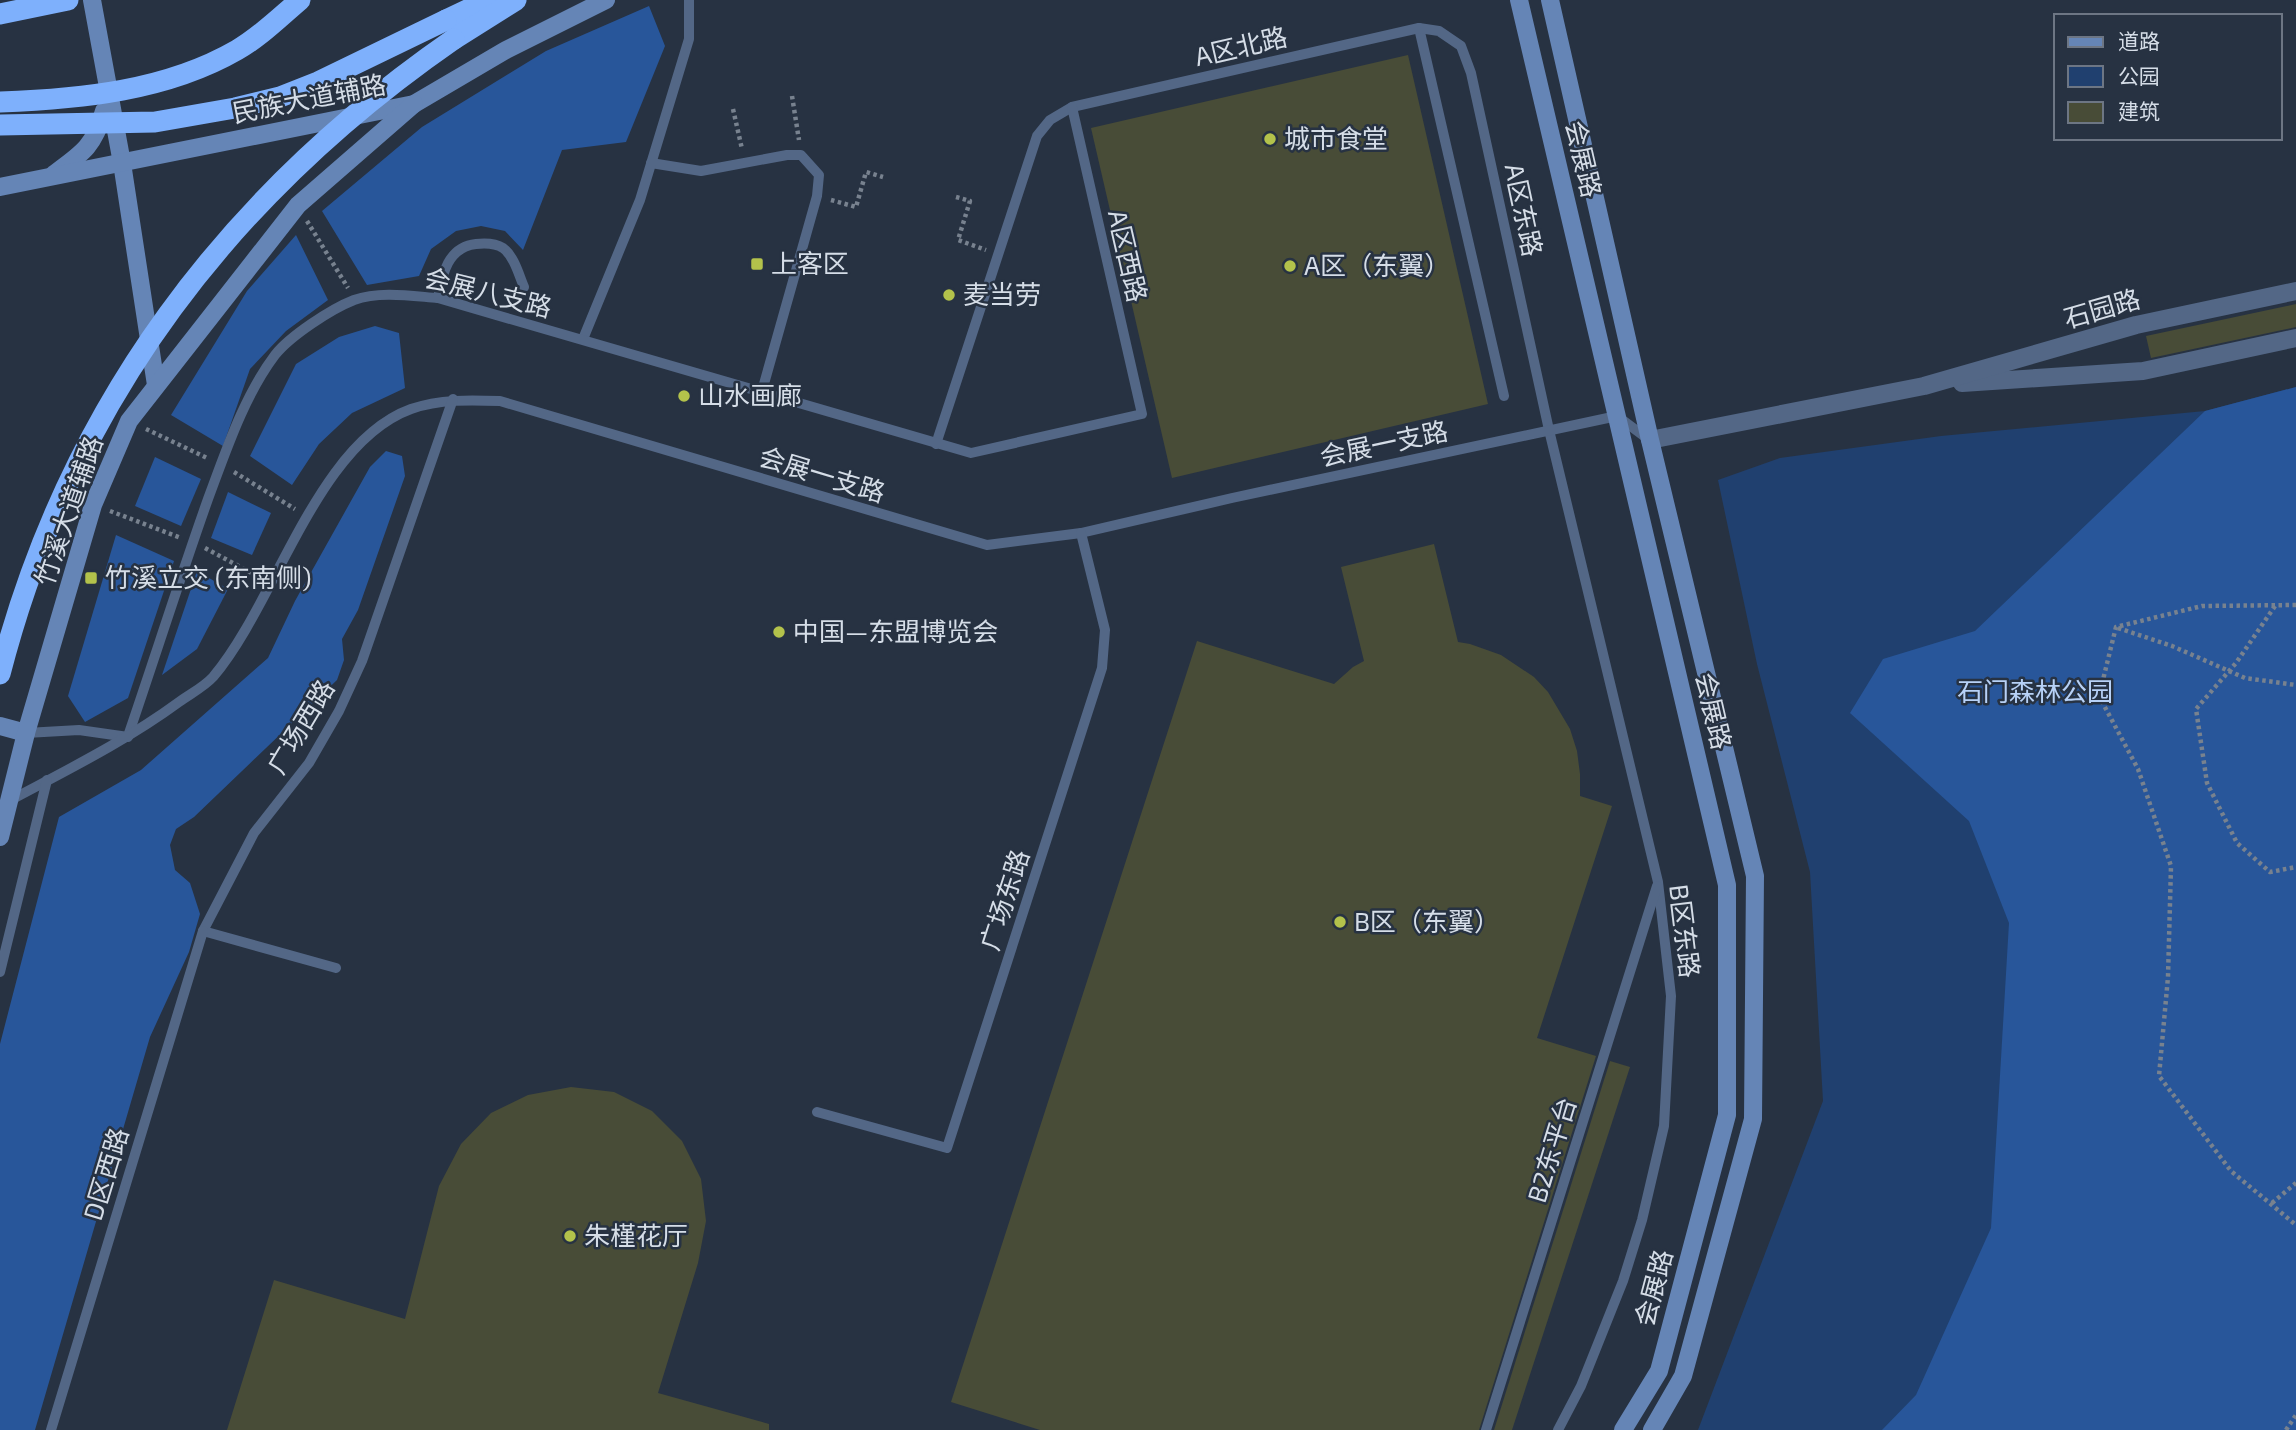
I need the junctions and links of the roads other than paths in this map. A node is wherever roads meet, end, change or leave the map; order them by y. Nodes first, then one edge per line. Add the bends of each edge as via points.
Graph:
1 (68, 0) edge
2 (92, 0) edge
3 (300, 0) edge
4 (488, 0) edge
5 (516, 0) edge
6 (606, 0) edge
7 (690, 0) edge
8 (1519, 0) edge
9 (1550, 0) edge
10 (5, 13) edge
11 (1419, 28) junction
12 (450, 29) junction
13 (104, 66) junction
14 (0, 102) edge
15 (414, 104) junction
16 (1072, 107) junction
17 (0, 125) edge
18 (122, 163) junction
19 (651, 163) junction
20 (48, 178) junction
21 (0, 187) edge
22 (524, 287) dead end
23 (2296, 291) edge
24 (438, 298) junction
25 (2296, 338) edge
26 (583, 339) junction
27 (156, 385) junction
28 (1924, 386) junction
29 (762, 391) junction
30 (1504, 396) dead end
31 (453, 399) junction
32 (1142, 414) joint
33 (1617, 416) junction
34 (1549, 430) junction
35 (1650, 440) junction
36 (936, 444) junction
37 (1081, 533) junction
38 (0, 674) edge
39 (0, 726) edge
40 (26, 733) junction
41 (128, 737) junction
42 (47, 780) junction
43 (9, 801) junction
44 (0, 837) edge
45 (1658, 882) junction
46 (203, 931) junction
47 (336, 968) dead end
48 (0, 972) edge
49 (817, 1112) dead end
50 (51, 1430) edge
51 (1486, 1430) edge
52 (1558, 1430) edge
53 (1623, 1430) edge
54 (1652, 1430) edge

1 - 10 highway
2 - 13 main road
3 - 14 highway, bridge via 240,48 213,63 126,89
4 - 12 highway
5 - 12 highway
6 - 15 main road, 民族大道辅路 via 506,50
7 - 19 lane via 689,39
8 - 33 main road, 会展路
9 - 35 main road, 会展路
11 - 16 lane, A区北路
11 - 30 lane
11 - 34 lane, A区东路 via 1439,31 1461,46 1471,73
12 - 17 highway, bridge via 280,97 235,108 155,122
12 - 38 highway, bridge via 317,146 230,236 171,308 120,383 62,495 24,592
13 - 18 main road
13 - 20 main road via 104,112 94,141
15 - 18 main road, 民族大道辅路
15 - 27 main road, 竹溪大道辅路 via 298,205
16 - 32 lane, A区西路
16 - 36 lane via 1050,120 1037,136
18 - 20 main road, 民族大道辅路
18 - 27 main road
19 - 26 lane
19 - 29 lane via 701,171 802,155 819,175
20 - 21 main road, 民族大道辅路
22 - 24 lane via 503,248 469,244 453,254 442,275
23 - 28 street, 石园路 via 2136,325
24 - 26 lane, 会展八支路
24 - 41 lane, 会展八支路 via 391,294 354,300 312,323 276,353 250,398 221,465
25 - 28 street, 石园路 via 2143,371
26 - 29 lane, 会展八支路
27 - 40 main road, 竹溪大道辅路 via 129,421 93,505
28 - 35 street, 石园路
29 - 36 lane, 会展八支路
31 - 37 lane, 会展一支路 via 500,401 987,545
31 - 41 lane, 会展一支路 via 410,409 368,434 329,481 212,678
31 - 46 lane, 广场西路 via 362,661 339,711 309,763 254,833
32 - 36 lane, 会展八支路 via 971,453
33 - 34 lane, 会展一支路
33 - 35 lane
33 - 53 main road, 会展路 via 1727,886 1727,1115 1659,1371
34 - 37 lane, 会展一支路
34 - 45 lane, B区东路
35 - 54 main road, 会展路 via 1755,876 1753,1119 1684,1376
37 - 49 lane, 广场东路 via 1105,630 1102,668 947,1148
39 - 40 main road
40 - 41 lane via 79,730
40 - 43 main road, 竹溪大道辅路
41 - 42 lane, 会展一支路
42 - 43 lane, 会展一支路
42 - 48 lane
43 - 44 main road, 竹溪大道辅路
45 - 51 lane, B2东平台
45 - 52 lane, B区东路 via 1671,996 1664,1126 1623,1281
46 - 47 lane
46 - 50 lane, D区西路

